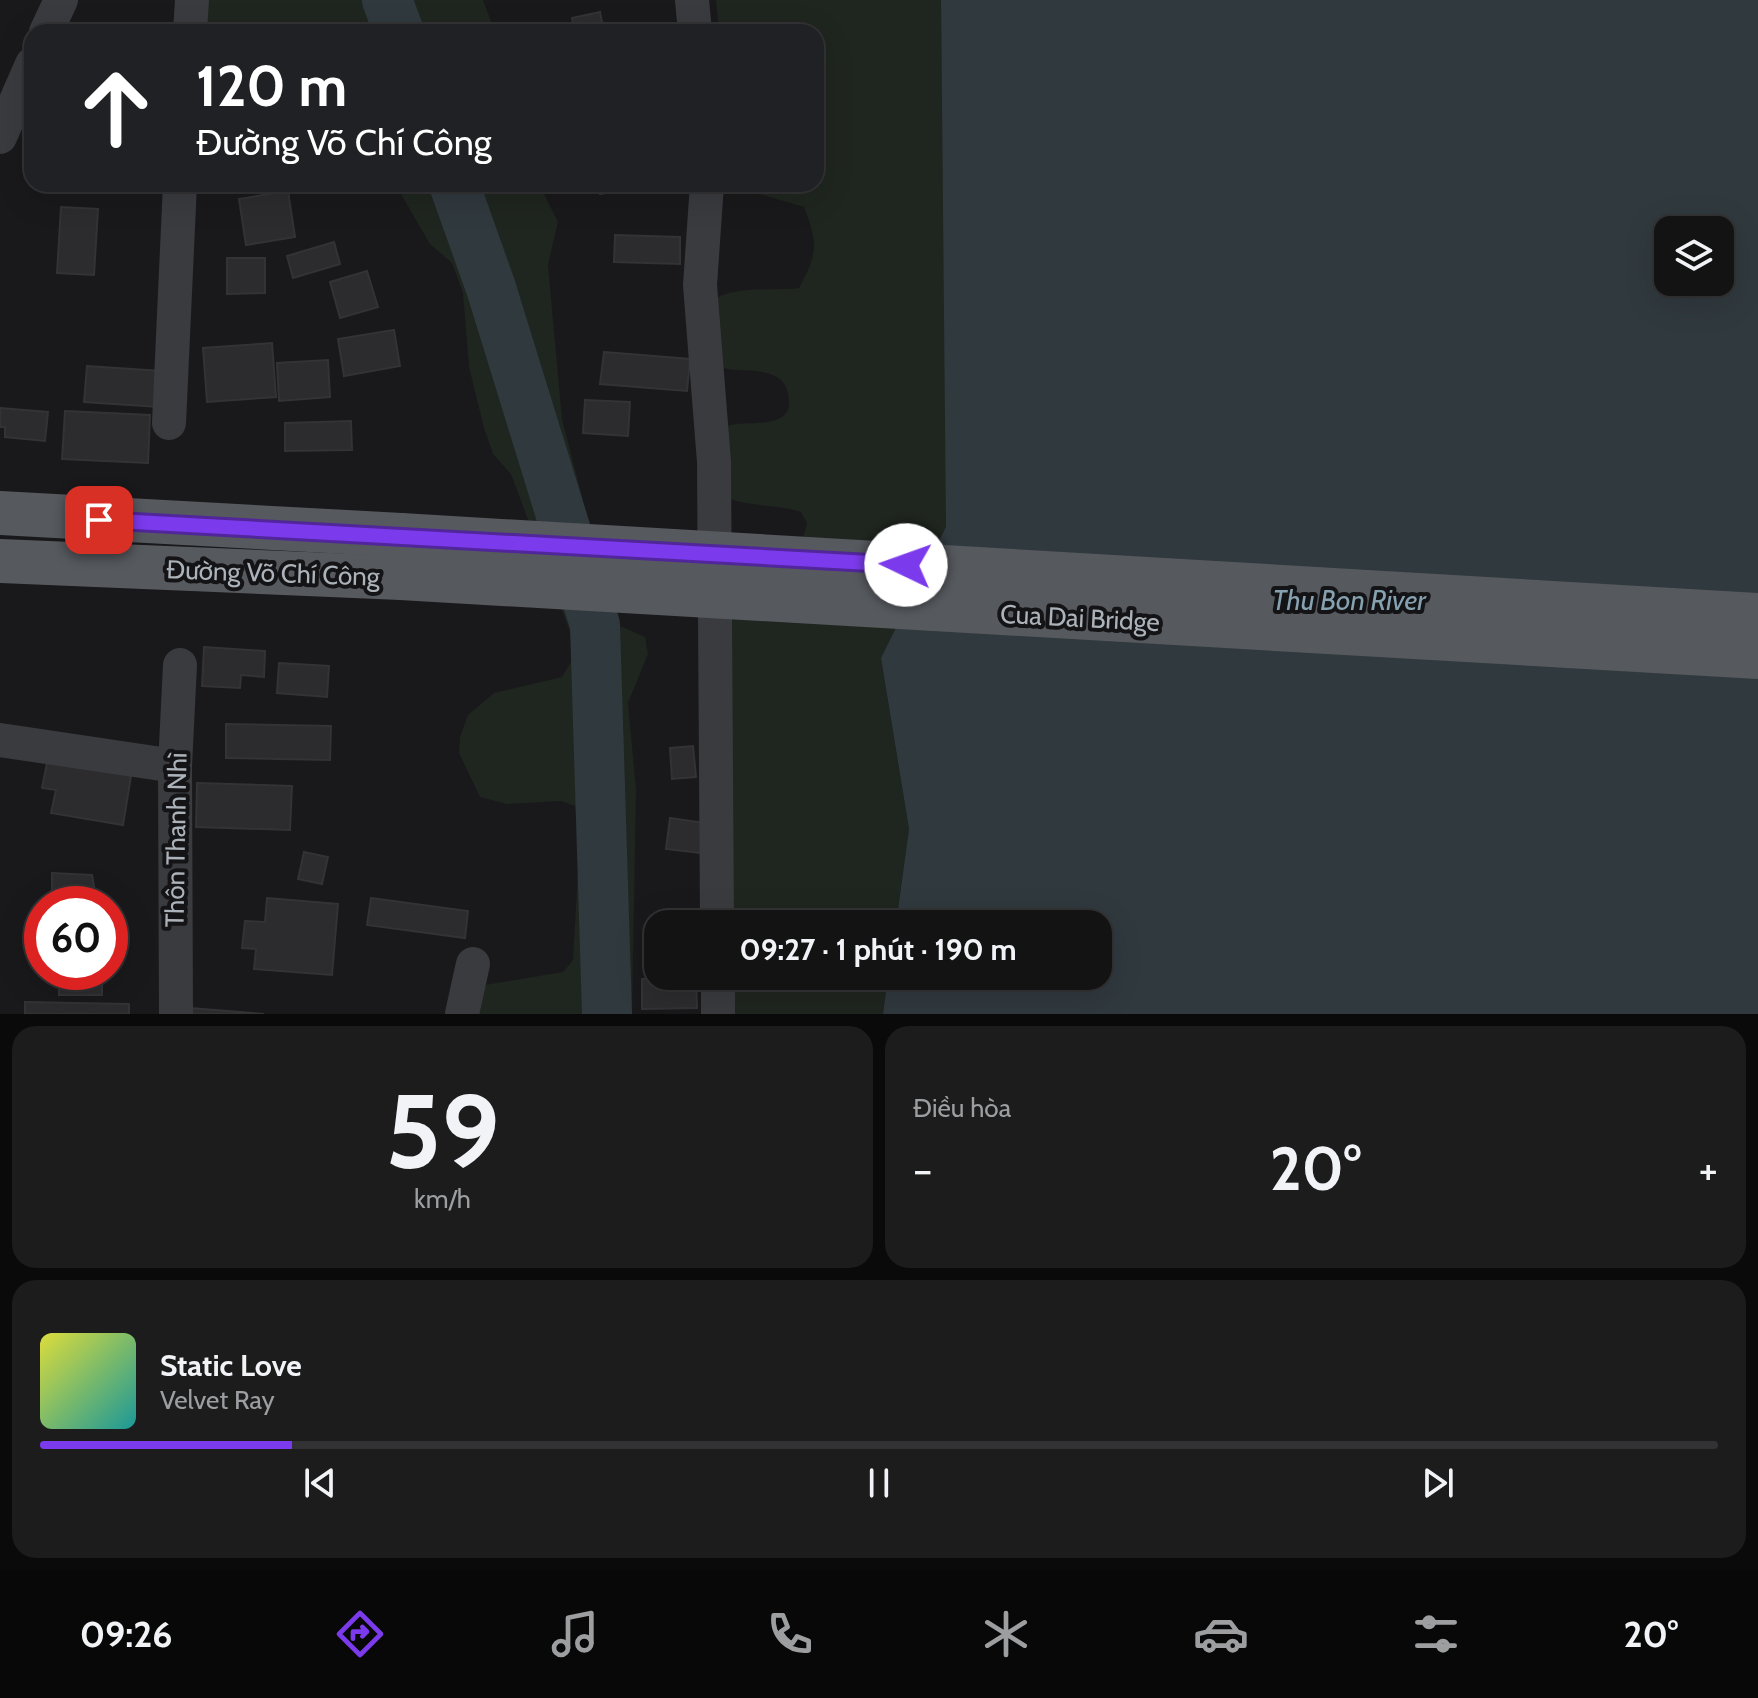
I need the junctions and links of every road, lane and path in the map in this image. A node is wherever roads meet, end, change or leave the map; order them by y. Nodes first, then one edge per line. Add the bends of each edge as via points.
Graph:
1 (61, 0) edge
2 (192, 0) edge
3 (692, 0) edge
4 (50, 24) edge
5 (190, 24) edge
6 (694, 24) edge
7 (24, 82) edge
8 (0, 137) edge
9 (180, 192) edge
10 (706, 192) edge
11 (169, 423) dead end
12 (0, 513) edge
13 (401, 535) joint
14 (0, 561) edge
15 (401, 578) joint
16 (1758, 615) edge
17 (1758, 657) edge
18 (180, 665) dead end
19 (0, 740) edge
20 (175, 766) junction
21 (717, 910) edge
22 (473, 964) dead end
23 (718, 990) edge
24 (176, 1014) edge
25 (462, 1014) edge
26 (718, 1014) edge

1 - 4 street
2 - 5 street
3 - 6 street
7 - 8 street
9 - 11 street
10 - 21 street via 700,285 714,462
12 - 13 main road, Đường Võ Chí Công
13 - 16 main road, Cua Dai Bridge, bridge
14 - 15 main road, Đường Võ Chí Công
15 - 17 main road, Cua Dai Bridge, bridge
18 - 20 street, Thôn Thanh Nhì
19 - 20 street
20 - 24 street, Thôn Thanh Nhì
22 - 25 street
23 - 26 street

